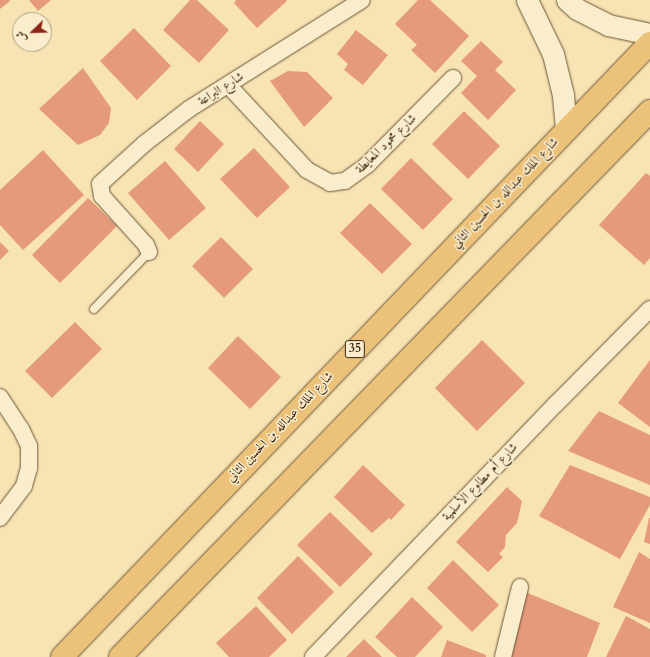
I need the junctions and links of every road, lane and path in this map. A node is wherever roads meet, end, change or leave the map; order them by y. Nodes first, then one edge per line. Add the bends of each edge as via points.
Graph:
1 (362, 0) edge
2 (527, 0) edge
3 (568, 0) edge
4 (650, 34) edge
5 (650, 42) edge
6 (453, 78) dead end
7 (228, 85) junction
8 (650, 111) edge
9 (566, 129) junction
10 (149, 252) joint
11 (94, 309) dead end
12 (650, 311) edge
13 (0, 397) edge
14 (0, 518) edge
15 (520, 587) dead end
16 (62, 657) edge
17 (120, 657) edge
18 (313, 657) edge
19 (503, 657) edge

1 - 7 street, شارع البراعة
2 - 9 street via 553,54 563,95
3 - 4 street via 578,9 608,25
5 - 9 highway, شارع الملك عبدالله بن الحسين الثاني / 35
6 - 7 street, شارع محمود المعايطة via 368,164 345,181 330,183 307,170
7 - 10 street, شارع البراعة via 189,109 144,144 100,184 102,196 146,245
8 - 17 highway
9 - 16 highway, شارع الملك عبدالله بن الحسين الثاني / 35
10 - 11 lane
12 - 18 street, شارع أم مطاوع الأسلمية via 556,403
13 - 14 street via 29,446 29,468 24,486
15 - 19 street

